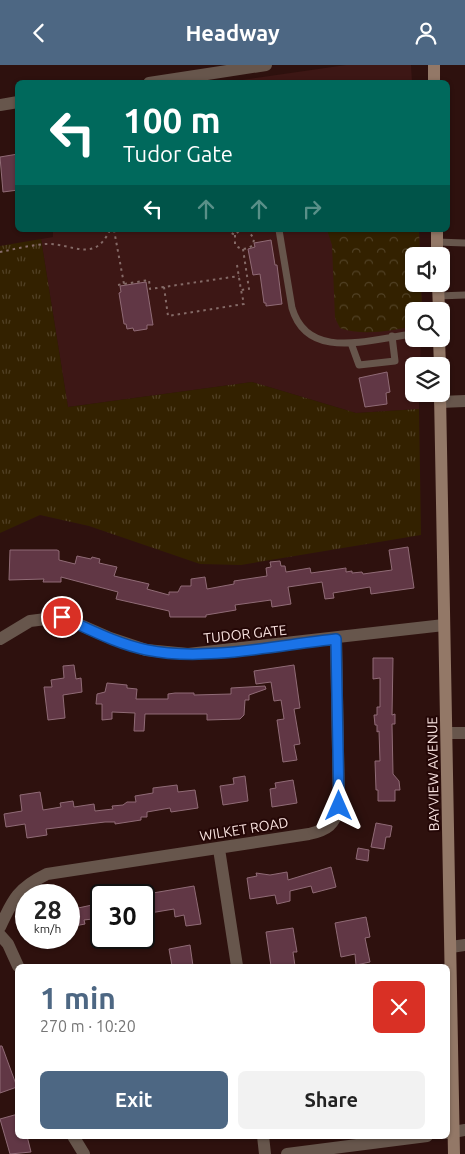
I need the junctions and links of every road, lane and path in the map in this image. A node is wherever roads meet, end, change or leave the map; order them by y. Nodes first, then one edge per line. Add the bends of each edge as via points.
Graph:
1 (266, 65) edge
2 (434, 65) edge
3 (168, 80) edge
4 (434, 80) edge
5 (15, 102) edge
6 (0, 105) edge
7 (109, 232) edge
8 (114, 232) edge
9 (230, 232) edge
10 (238, 232) edge
11 (250, 232) edge
12 (279, 232) edge
13 (235, 235) junction
14 (437, 236) edge
15 (465, 243) edge
16 (243, 249) junction
17 (0, 251) edge
18 (237, 265) dead end
19 (239, 275) junction
20 (124, 284) junction
21 (118, 285) dead end
22 (164, 287) junction
23 (241, 290) junction
24 (449, 292) edge
25 (465, 295) edge
26 (405, 334) edge
27 (392, 336) junction
28 (351, 343) junction
29 (450, 399) edge
30 (465, 401) edge
31 (440, 402) edge
32 (444, 625) junction
33 (0, 639) edge
34 (336, 639) junction
35 (447, 733) junction
36 (465, 733) edge
37 (219, 849) junction
38 (0, 927) edge
39 (0, 935) edge
40 (465, 945) edge
41 (452, 947) junction
42 (17, 964) edge
43 (236, 964) edge
44 (455, 1132) edge
45 (75, 1139) edge
46 (263, 1139) edge
47 (404, 1139) edge
48 (84, 1154) edge
49 (265, 1154) edge
50 (287, 1154) edge
51 (454, 1154) edge

1 - 3 street
2 - 4 main road
5 - 6 street
7 - 17 path via 94,249 47,244
8 - 20 path
9 - 13 path
10 - 13 path
11 - 16 path via 253,245
12 - 28 lane via 292,308 300,327 321,341
13 - 16 path via 235,245
14 - 15 lane
16 - 23 path via 249,289
18 - 19 path
19 - 22 path
19 - 23 path
20 - 21 path
20 - 22 path via 149,280 150,289
22 - 23 path via 168,316 244,305
24 - 25 lane
26 - 27 lane
27 - 28 lane
27 - 28 lane via 395,361 359,365
29 - 30 street
31 - 32 main road, BAYVIEW AVENUE
32 - 34 street, TUDOR GATE
32 - 35 main road, BAYVIEW AVENUE
33 - 34 street, TUDOR GATE via 30,621 62,617 126,644 166,653 208,653
34 - 37 street, WILKET ROAD via 337,818 330,827 321,831
35 - 36 street
35 - 41 main road, BAYVIEW AVENUE
37 - 38 street, WILKET ROAD via 47,874 21,889
37 - 43 street
39 - 42 street
40 - 41 street
41 - 44 main road, BAYVIEW AVENUE
44 - 51 main road, BAYVIEW AVENUE
45 - 48 street
46 - 49 street
47 - 50 street

